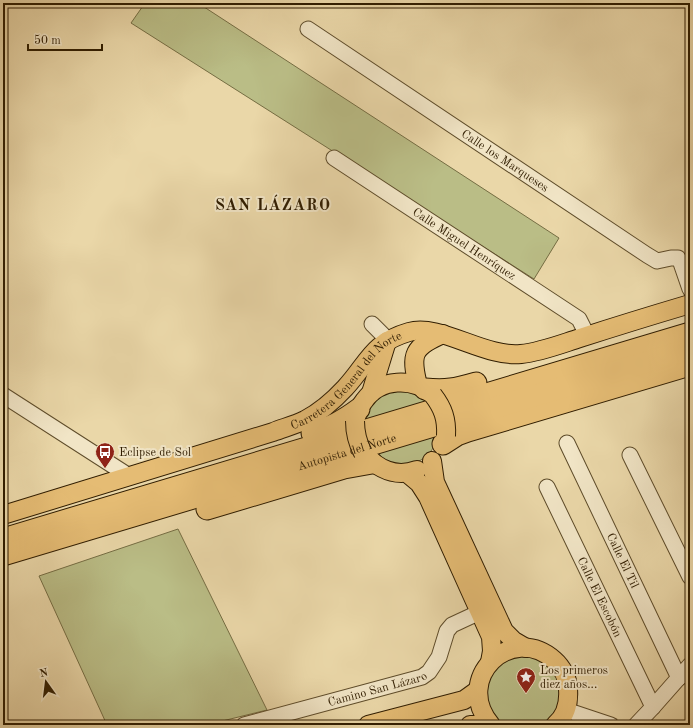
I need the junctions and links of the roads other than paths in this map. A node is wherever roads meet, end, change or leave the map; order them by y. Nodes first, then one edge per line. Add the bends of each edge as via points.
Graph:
1 (308, 29) dead end
2 (334, 158) dead end
3 (690, 289) edge
4 (690, 304) edge
5 (690, 321) edge
6 (372, 324) dead end
7 (690, 333) edge
8 (443, 334) junction
9 (587, 335) junction
10 (388, 340) junction
11 (690, 349) edge
12 (690, 364) edge
13 (425, 390) junction
14 (3, 395) edge
15 (362, 408) junction
16 (445, 440) junction
17 (567, 443) dead end
18 (630, 455) dead end
19 (367, 458) junction
20 (432, 461) junction
21 (407, 473) junction
22 (129, 476) junction
23 (547, 487) dead end
24 (3, 515) edge
25 (3, 527) edge
26 (3, 539) edge
27 (3, 555) edge
28 (3, 567) edge
29 (690, 577) edge
30 (480, 612) junction
31 (526, 648) junction
32 (490, 662) junction
33 (690, 665) edge
34 (679, 678) junction
35 (478, 690) junction
36 (653, 707) junction
37 (559, 721) edge
38 (244, 725) edge
39 (368, 725) edge
40 (470, 725) edge
41 (482, 725) edge
42 (491, 725) edge
43 (611, 725) edge
44 (636, 725) edge

1 - 3 street, Calle los Marqueses via 656,261 678,258
2 - 9 street, Calle Miguel Henríquez via 579,319
4 - 9 main road, Carretera General del Norte
5 - 13 highway via 456,389
6 - 10 street
7 - 26 highway, Autopista del Norte
8 - 9 main road, Carretera General del Norte via 484,349 521,354
8 - 10 main road, Carretera General del Norte via 412,331
8 - 13 main road via 428,340 418,349 414,358 414,370
10 - 15 main road
10 - 22 main road, Carretera General del Norte via 376,349 335,398 303,421
11 - 27 highway, Autopista del Norte
12 - 16 highway
13 - 15 main road via 402,382 391,383 380,387
13 - 16 main road, bridge via 444,411
14 - 22 street
15 - 19 main road, bridge via 355,434 357,443
15 - 25 highway via 330,428
16 - 20 main road
17 - 34 street, Calle El Til
18 - 29 street
19 - 21 main road via 385,471
19 - 28 highway via 344,468
20 - 21 main road
20 - 31 main road via 436,482 504,631
21 - 30 main road via 419,483 428,497
22 - 24 main road, Carretera General del Norte
23 - 36 street, Calle El Escobón
30 - 32 main road via 491,637
30 - 38 street, Camino San Lázaro via 452,625 447,631 439,657 429,672 422,677
31 - 32 main road via 507,651
31 - 37 main road via 538,650 549,656 565,674 569,698
32 - 35 main road via 484,670
33 - 34 street
34 - 36 street
35 - 39 main road via 464,700
35 - 42 main road via 480,710
36 - 44 street
37 - 43 street
40 - 41 main road

